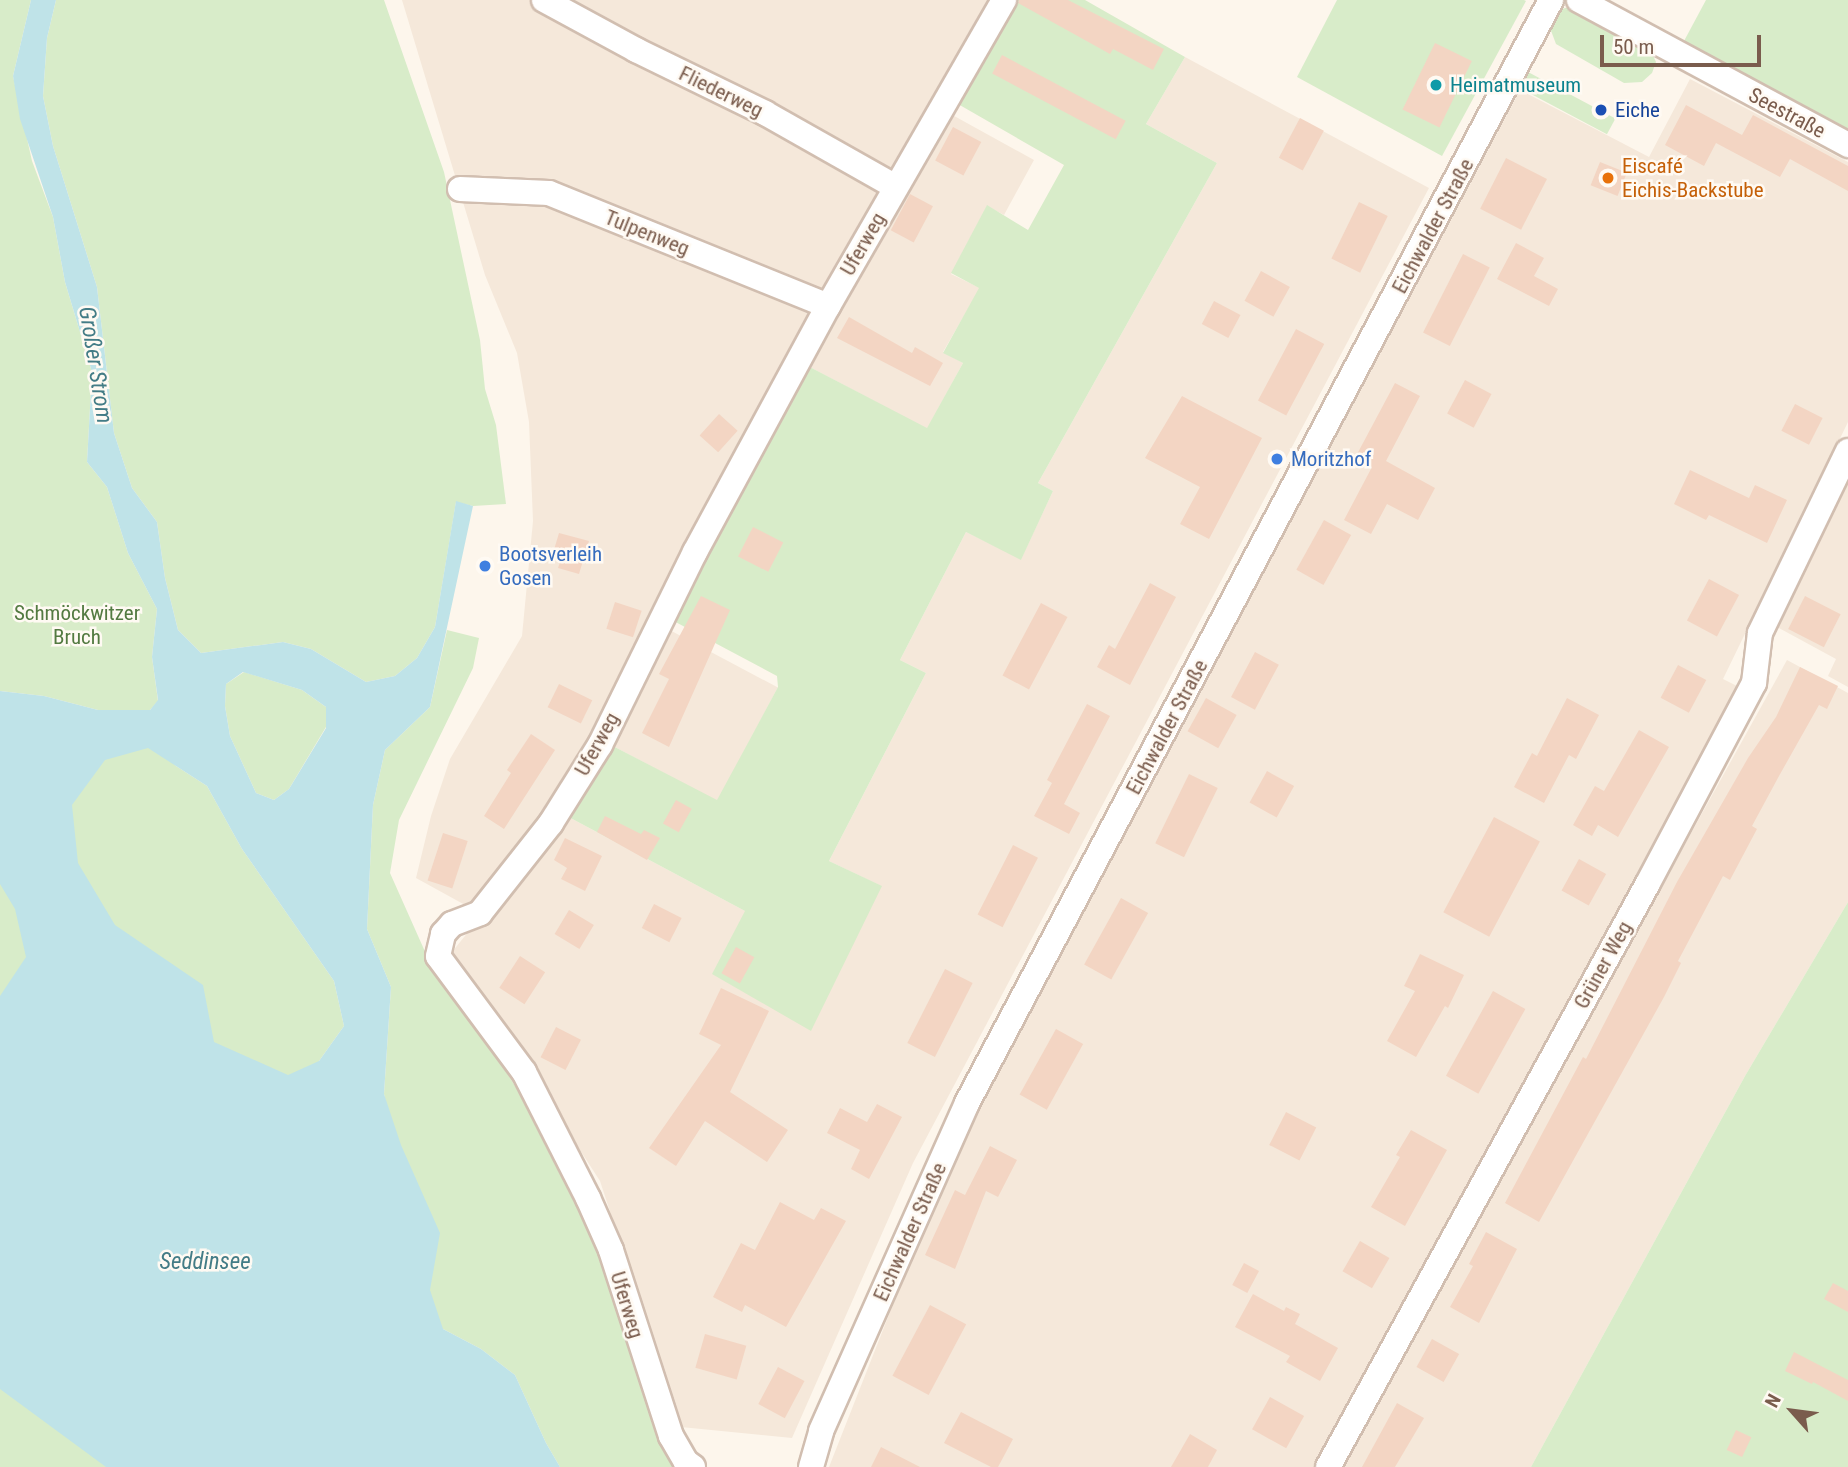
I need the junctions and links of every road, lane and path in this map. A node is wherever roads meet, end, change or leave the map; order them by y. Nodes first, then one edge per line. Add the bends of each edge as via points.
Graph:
1 (544, 0) edge
2 (1004, 0) edge
3 (1551, 0) edge
4 (1579, 0) edge
5 (1848, 145) edge
6 (896, 187) junction
7 (460, 189) dead end
8 (828, 306) junction
9 (1848, 452) edge
10 (693, 1467) edge
11 (811, 1467) edge
12 (1328, 1467) edge

1 - 6 street, Fliederweg via 765,113
2 - 6 street, Uferweg
3 - 11 street, Eichwalder Straße via 967,1103 821,1430
4 - 5 street, Seestraße
6 - 8 street, Uferweg
7 - 8 street, Tulpenweg via 549,193
8 - 10 street, Uferweg via 695,552 600,745 551,823 480,913 452,924 443,934 438,956 524,1072 588,1198 611,1250 671,1436
9 - 12 street, Grüner Weg via 1760,633 1754,683

